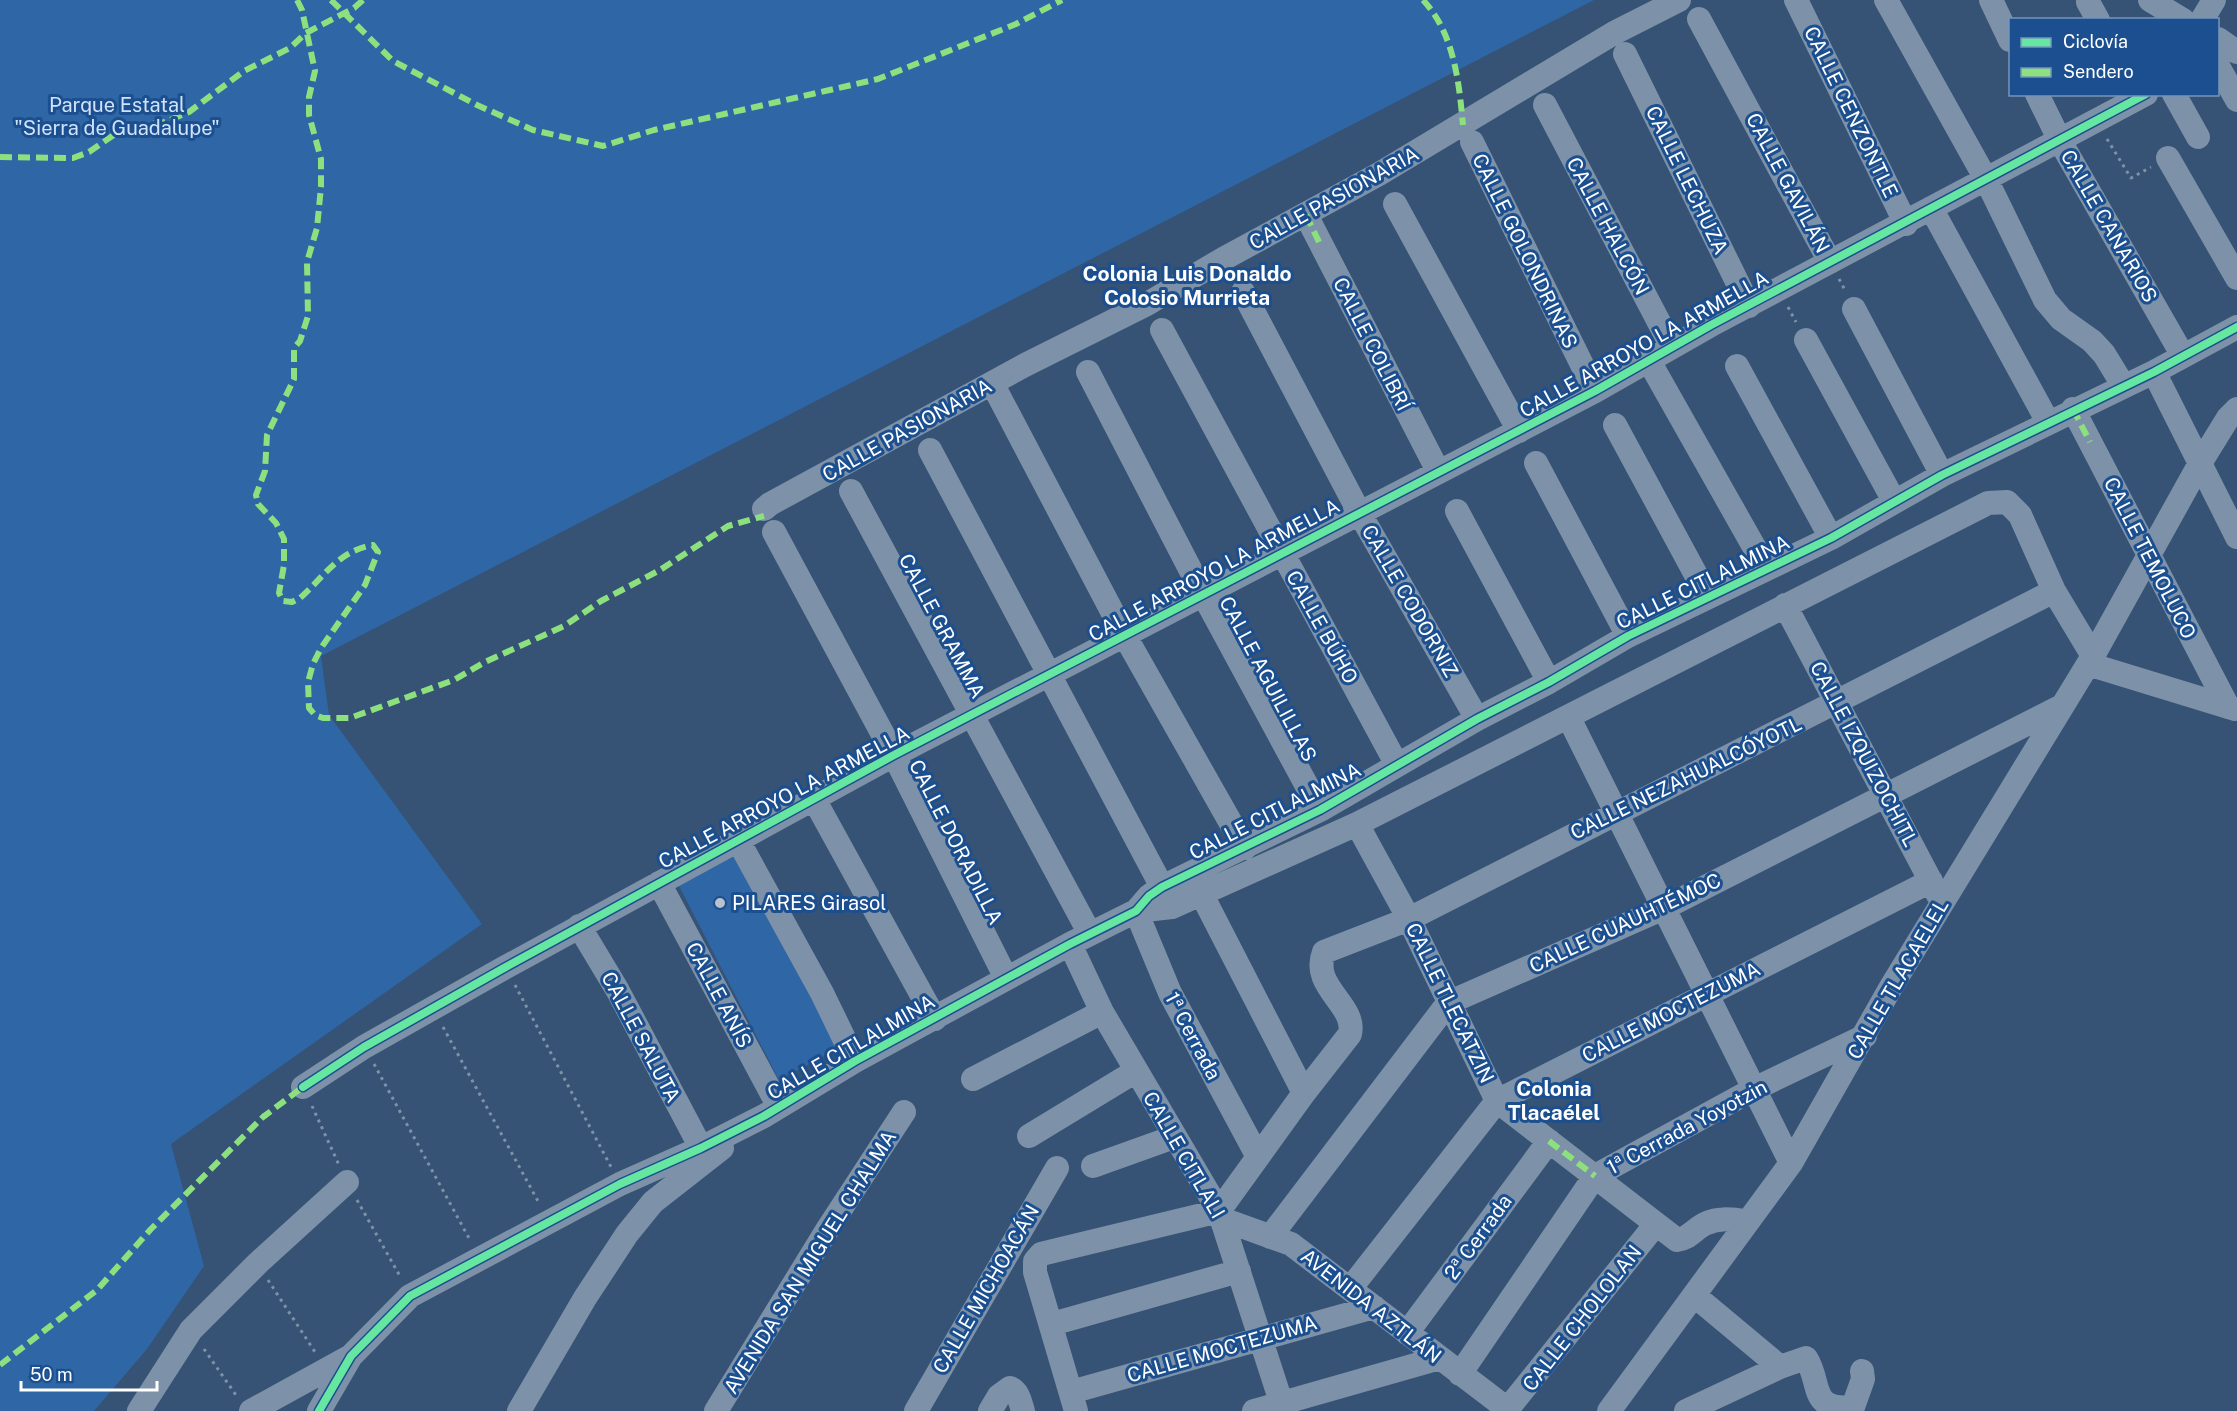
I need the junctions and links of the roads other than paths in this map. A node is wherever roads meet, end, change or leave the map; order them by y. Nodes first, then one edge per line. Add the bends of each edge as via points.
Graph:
1 (1679, 0) edge
2 (1796, 0) edge
3 (1886, 0) edge
4 (1990, 0) edge
5 (2150, 0) edge
6 (2214, 0) edge
7 (2180, 18) edge
8 (2203, 18) edge
9 (1699, 19) dead end
10 (2009, 38) edge
11 (1624, 54) dead end
12 (2219, 69) edge
13 (2038, 96) edge
14 (2142, 96) edge
15 (2175, 96) edge
16 (2237, 99) edge
17 (1545, 105) dead end
18 (2198, 137) dead end
19 (2060, 141) junction
20 (1472, 142) dead end
21 (2168, 158) dead end
22 (1987, 181) junction
23 (1395, 204) dead end
24 (1931, 208) junction
25 (1306, 215) junction
26 (1906, 224) junction
27 (1830, 261) junction
28 (2237, 278) edge
29 (1243, 292) dead end
30 (1749, 306) junction
31 (1854, 309) road end
32 (2237, 327) edge
33 (1162, 330) dead end
34 (1806, 340) road end
35 (1672, 347) junction
36 (2183, 356) junction
37 (1649, 361) junction
38 (1737, 366) dead end
39 (1088, 372) dead end
40 (2154, 372) junction
41 (992, 383) junction
42 (2123, 385) junction
43 (1595, 392) junction
44 (2073, 409) junction
45 (2234, 415) edge
46 (2048, 422) junction
47 (1615, 425) dead end
48 (1519, 431) junction
49 (930, 450) dead end
50 (1536, 463) dead end
51 (2199, 465) junction
52 (1438, 471) junction
53 (1942, 476) junction
54 (851, 492) dead end
55 (1894, 501) junction
56 (764, 509) dead end
57 (1457, 511) dead end
58 (1359, 512) junction
59 (774, 532) dead end
60 (2237, 537) edge
61 (1831, 538) junction
62 (1282, 555) junction
63 (2150, 556) junction
64 (1766, 568) junction
65 (2055, 591) junction
66 (1203, 594) junction
67 (1708, 597) junction
68 (1785, 605) junction
69 (1125, 636) junction
70 (1628, 636) junction
71 (2090, 660) junction
72 (1050, 675) junction
73 (1549, 682) junction
74 (1837, 703) junction
75 (2062, 706) junction
76 (2232, 708) edge
77 (972, 714) junction
78 (1569, 718) junction
79 (1477, 719) junction
80 (894, 755) junction
81 (1397, 765) junction
82 (1886, 796) junction
83 (814, 799) junction
84 (1320, 810) junction
85 (1616, 812) junction
86 (1358, 824) junction
87 (739, 842) junction
88 (1245, 848) junction
89 (1931, 881) junction
90 (659, 883) junction
91 (1162, 887) junction
92 (1202, 893) junction
93 (1942, 903) junction
94 (1664, 908) junction
95 (1136, 911) junction
96 (1409, 919) junction
97 (579, 926) junction
98 (1080, 939) junction
99 (1006, 978) junction
100 (1707, 994) junction
101 (1448, 1003) junction
102 (1101, 1012) junction
103 (935, 1019) junction
104 (1865, 1036) junction
105 (855, 1061) junction
106 (1136, 1071) junction
107 (974, 1079) dead end
108 (303, 1087) dead end
109 (1754, 1089) junction
110 (1304, 1093) junction
111 (1497, 1101) junction
112 (771, 1111) junction
113 (904, 1112) dead end
114 (1029, 1136) dead end
115 (1174, 1137) junction
116 (1549, 1141) junction
117 (701, 1148) junction
118 (1258, 1157) junction
119 (1791, 1163) junction
120 (1094, 1166) dead end
121 (1057, 1168) dead end
122 (1595, 1176) junction
123 (347, 1182) dead end
124 (1221, 1215) junction
125 (1748, 1221) junction
126 (1656, 1224) junction
127 (1270, 1237) junction
128 (1239, 1271) junction
129 (1350, 1289) junction
130 (1695, 1296) junction
131 (1374, 1306) junction
132 (1052, 1324) junction
133 (1407, 1333) junction
134 (1261, 1338) junction
135 (351, 1356) junction
136 (1440, 1358) junction
137 (1780, 1367) junction
138 (1862, 1371) dead end
139 (1460, 1374) junction
140 (1074, 1402) edge
141 (246, 1407) edge
142 (1283, 1407) edge
143 (139, 1411) edge
144 (319, 1411) edge
145 (519, 1411) edge
146 (716, 1411) edge
147 (916, 1411) edge
148 (990, 1411) edge
149 (1023, 1411) edge
150 (1254, 1411) edge
151 (1508, 1411) edge
152 (1609, 1411) edge
153 (1686, 1411) edge

1 - 25 street, CALLE PASIONARIA via 1614,33
2 - 26 street, CALLE CENZONTLE
3 - 22 street
4 - 10 street
5 - 7 street
6 - 8 street
9 - 27 street, CALLE GAVILÁN
11 - 30 street, CALLE LECHUZA
12 - 16 street
13 - 19 street, CALLE CANARIOS
14 - 19 street, CALLE ARROYO LA ARMELLA
15 - 18 street
17 - 35 street, CALLE HALCÓN
19 - 22 street, CALLE ARROYO LA ARMELLA
19 - 36 street, CALLE CANARIOS
20 - 43 street, CALLE GOLONDRINAS
21 - 28 street
22 - 24 street, CALLE ARROYO LA ARMELLA
22 - 42 street via 2045,300 2061,319 2098,348
23 - 48 street
24 - 26 street, CALLE ARROYO LA ARMELLA
24 - 46 street
25 - 41 street, CALLE PASIONARIA via 1148,304
25 - 52 street, CALLE COLIBRÍ
26 - 27 street, CALLE ARROYO LA ARMELLA
27 - 30 street, CALLE ARROYO LA ARMELLA
29 - 58 street, CALLE CODORNIZ
30 - 35 street, CALLE ARROYO LA ARMELLA
31 - 53 street
32 - 36 street, CALLE CITLALMINA
33 - 62 street, CALLE BÚHO
34 - 55 street
35 - 37 street, CALLE ARROYO LA ARMELLA
36 - 40 street, CALLE CITLALMINA
37 - 43 street, CALLE ARROYO LA ARMELLA
37 - 64 street
38 - 61 street
39 - 66 street, CALLE AGUILILLAS
40 - 42 street, CALLE CITLALMINA
40 - 51 street
41 - 56 street, CALLE PASIONARIA
41 - 69 street
42 - 44 street, CALLE CITLALMINA
43 - 48 street, CALLE ARROYO LA ARMELLA
44 - 46 street, CALLE CITLALMINA
44 - 63 street, CALLE TEMOLUCO
45 - 51 street, CALLE TLACAELEL
46 - 53 street, CALLE CITLALMINA
47 - 67 street
48 - 52 street, CALLE ARROYO LA ARMELLA
49 - 72 street
50 - 70 street
51 - 60 street
51 - 63 street, CALLE TLACAELEL
52 - 58 street, CALLE ARROYO LA ARMELLA
53 - 55 street, CALLE CITLALMINA
54 - 77 street, CALLE GRAMMA
55 - 61 street, CALLE CITLALMINA
57 - 73 street
58 - 62 street, CALLE ARROYO LA ARMELLA
58 - 79 street, CALLE CODORNIZ
59 - 80 street, CALLE DORADILLA
61 - 64 street, CALLE CITLALMINA
62 - 66 street, CALLE ARROYO LA ARMELLA
62 - 81 street, CALLE BÚHO
63 - 71 street, CALLE TLACAELEL
63 - 76 street, CALLE TEMOLUCO
64 - 67 street, CALLE CITLALMINA
65 - 68 street via 2020,515 2007,502 1988,503
65 - 71 street
65 - 74 street, CALLE NEZAHUALCÓYOTL
66 - 69 street, CALLE ARROYO LA ARMELLA
66 - 84 street, CALLE AGUILILLAS
67 - 70 street, CALLE CITLALMINA
68 - 74 street, CALLE IZQUIZOCHITL
68 - 78 street
69 - 72 street, CALLE ARROYO LA ARMELLA
69 - 88 street
70 - 73 street, CALLE CITLALMINA
71 - 75 street, CALLE TLACAELEL
71 - 76 street
72 - 77 street, CALLE ARROYO LA ARMELLA
72 - 91 street
73 - 79 street, CALLE CITLALMINA
74 - 82 street, CALLE IZQUIZOCHITL
74 - 85 street, CALLE NEZAHUALCÓYOTL
75 - 82 street, CALLE CUAUHTÉMOC
75 - 93 street, CALLE TLACAELEL
77 - 80 street, CALLE ARROYO LA ARMELLA
77 - 98 street, CALLE GRAMMA
78 - 85 street
78 - 86 street
79 - 81 street, CALLE CITLALMINA
80 - 83 street, CALLE ARROYO LA ARMELLA
80 - 99 street, CALLE DORADILLA
81 - 84 street, CALLE CITLALMINA
82 - 89 street, CALLE IZQUIZOCHITL
82 - 94 street, CALLE CUAUHTÉMOC
83 - 87 street, CALLE ARROYO LA ARMELLA
83 - 103 street
84 - 88 street, CALLE CITLALMINA
85 - 94 street
85 - 96 street, CALLE NEZAHUALCÓYOTL
86 - 92 street
86 - 96 street, CALLE TLECATZIN
87 - 90 street, CALLE ARROYO LA ARMELLA
87 - 105 street
88 - 91 street, CALLE CITLALMINA
89 - 93 street, CALLE IZQUIZOCHITL
89 - 100 street, CALLE MOCTEZUMA
90 - 97 street, CALLE ARROYO LA ARMELLA
90 - 112 street, CALLE ANÍS
91 - 95 street, CALLE CITLALMINA
92 - 95 street via 1172,907
92 - 110 street
93 - 104 street, CALLE TLACAELEL
94 - 100 street
94 - 101 street, CALLE CUAUHTÉMOC
95 - 98 street, CALLE CITLALMINA
95 - 118 street, 1ª Cerrada via 1170,993
96 - 101 street, CALLE TLECATZIN
96 - 110 street, CALLE NEZAHUALCÓYOTL via 1324,952 1319,963 1321,973 1352,1026 1350,1034
97 - 108 street, CALLE ARROYO LA ARMELLA via 364,1047
97 - 117 street, CALLE SALUTA
98 - 99 street, CALLE CITLALMINA
98 - 102 street, CALLE CITLALI
99 - 103 street, CALLE CITLALMINA
100 - 109 street
100 - 111 street, CALLE MOCTEZUMA
101 - 111 street, CALLE TLECATZIN
101 - 127 street, CALLE CUAUHTÉMOC
102 - 106 street, CALLE CITLALI
102 - 107 street
103 - 105 street, CALLE CITLALMINA
104 - 109 street, 1ª Cerrada Yoyotzin
104 - 119 street, CALLE TLACAELEL
105 - 112 street, CALLE CITLALMINA
106 - 114 street
106 - 115 street, CALLE CITLALI
109 - 119 street
109 - 122 street, 1ª Cerrada Yoyotzin
110 - 118 street
111 - 116 street, CALLE TLECATZIN
111 - 129 street, CALLE MOCTEZUMA
112 - 117 street, CALLE CITLALMINA
112 - 145 street via 653,1202 585,1298
113 - 146 street, AVENIDA SAN MIGUEL CHALMA
115 - 120 street
115 - 124 street, CALLE CITLALI
116 - 122 street, CALLE TLECATZIN
116 - 133 street, 2ª Cerrada
117 - 135 street, CALLE CITLALMINA via 620,1184 411,1296
118 - 124 street
119 - 125 street, CALLE TLACAELEL
121 - 147 street, CALLE MICHOACÁN
122 - 126 street, CALLE TLECATZIN
122 - 139 street, 1ª Cerrada Yoyotzin
123 - 143 street via 191,1330
124 - 127 street, AVENIDA AZTLÁN
124 - 128 street, CALLE CITLALI
124 - 132 street via 1041,1254 1035,1261 1035,1272
125 - 126 street, CALLE TLECATZIN via 1722,1219 1707,1223 1677,1240
125 - 130 street, CALLE TLACAELEL
126 - 151 street, CALLE CHOLOLAN
127 - 129 street, AVENIDA AZTLÁN via 1291,1244
128 - 132 street
128 - 134 street, CALLE CITLALI
129 - 131 street, AVENIDA AZTLÁN
130 - 137 street
130 - 152 street, CALLE TLACAELEL
131 - 133 street, AVENIDA AZTLÁN
131 - 134 street, CALLE MOCTEZUMA
132 - 140 street
133 - 136 street, AVENIDA AZTLÁN
134 - 140 street, CALLE MOCTEZUMA
134 - 142 street, CALLE CITLALI
135 - 141 street
135 - 144 street
136 - 139 street, AVENIDA AZTLÁN
136 - 142 street
137 - 138 street via 1806,1358 1816,1394 1825,1404 1844,1408 1853,1407
137 - 153 street
139 - 151 street, AVENIDA AZTLÁN
142 - 150 street
148 - 149 street via 999,1396 1010,1388

